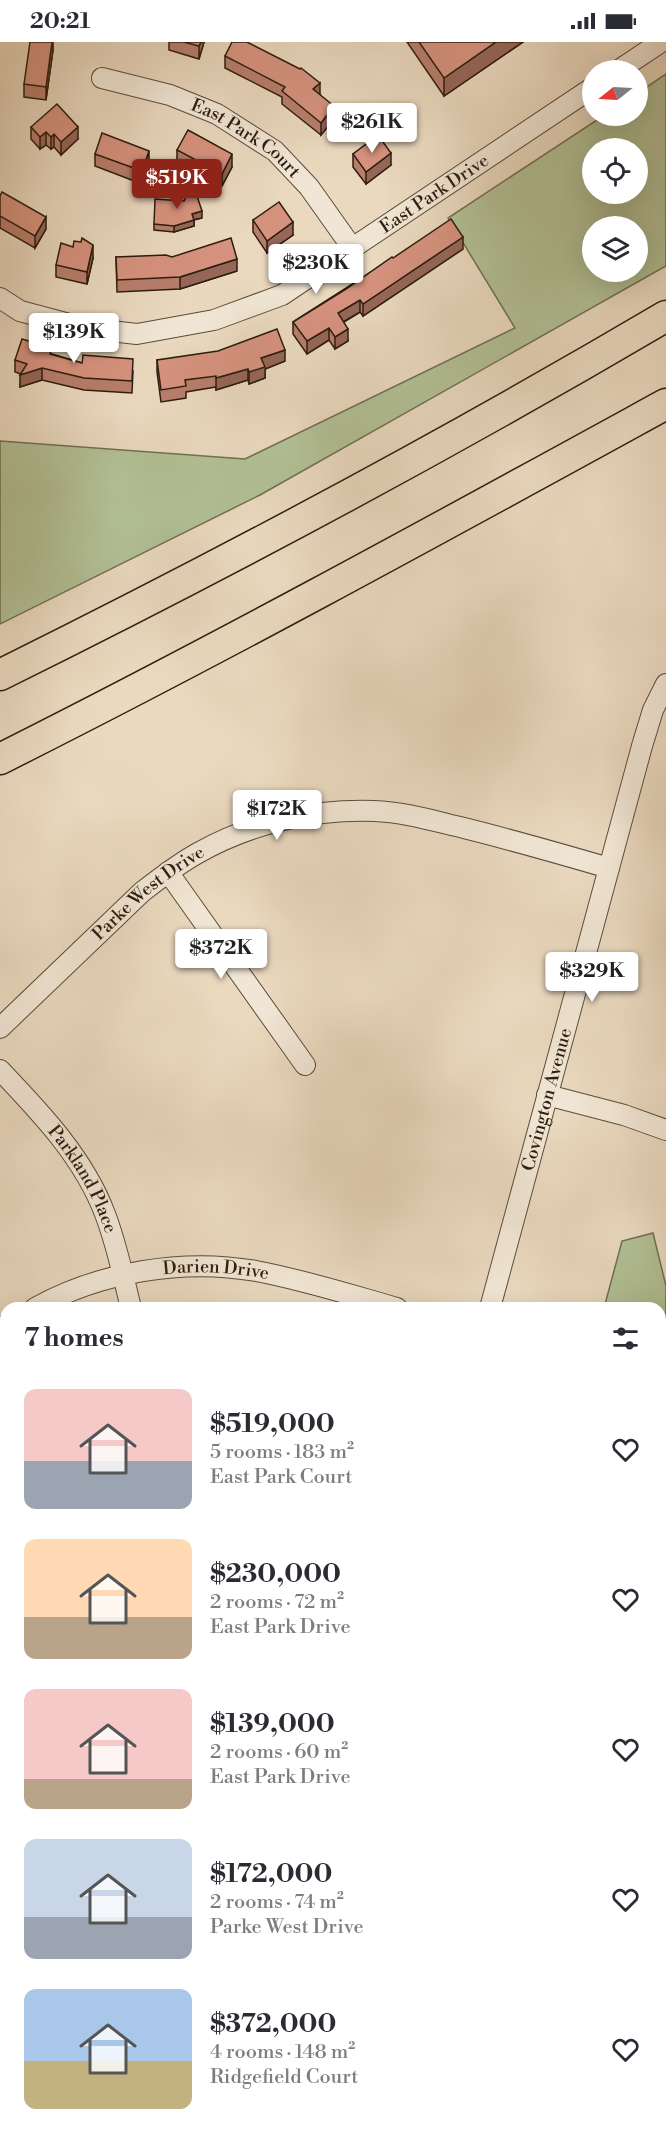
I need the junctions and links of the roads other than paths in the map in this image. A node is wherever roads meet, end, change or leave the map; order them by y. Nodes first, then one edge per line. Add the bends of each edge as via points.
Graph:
1 (661, 42) edge
2 (634, 60) edge
3 (102, 78) dead end
4 (582, 95) edge
5 (353, 249) junction
6 (0, 298) edge
7 (666, 314) edge
8 (664, 405) edge
9 (0, 675) edge
10 (666, 684) edge
11 (0, 759) edge
12 (609, 867) junction
13 (168, 872) junction
14 (0, 1028) edge
15 (305, 1065) dead end
16 (0, 1070) edge
17 (547, 1095) junction
18 (666, 1131) edge
19 (123, 1275) junction
20 (48, 1302) edge
21 (130, 1302) edge
22 (375, 1302) edge
23 (492, 1302) edge

1 - 2 street
3 - 5 street, East Park Court via 170,95 217,114 275,151 309,187
4 - 5 street, East Park Drive
5 - 6 street, East Park Drive via 282,295 214,320 137,334 84,328 20,311
7 - 9 highway via 314,513
8 - 11 highway via 343,582
10 - 12 street, Covington Avenue via 653,710
12 - 13 street, Parke West Drive via 417,816 340,811 268,824 198,852
12 - 17 street, Covington Avenue
13 - 14 street, Parke West Drive via 142,892
13 - 15 street
16 - 19 street, Parkland Place via 42,1114 87,1178 105,1212
17 - 18 street via 624,1115
17 - 23 street, Covington Avenue
19 - 20 street, Darien Drive
19 - 21 street, Parkland Place
19 - 22 street, Darien Drive via 216,1266 303,1282

